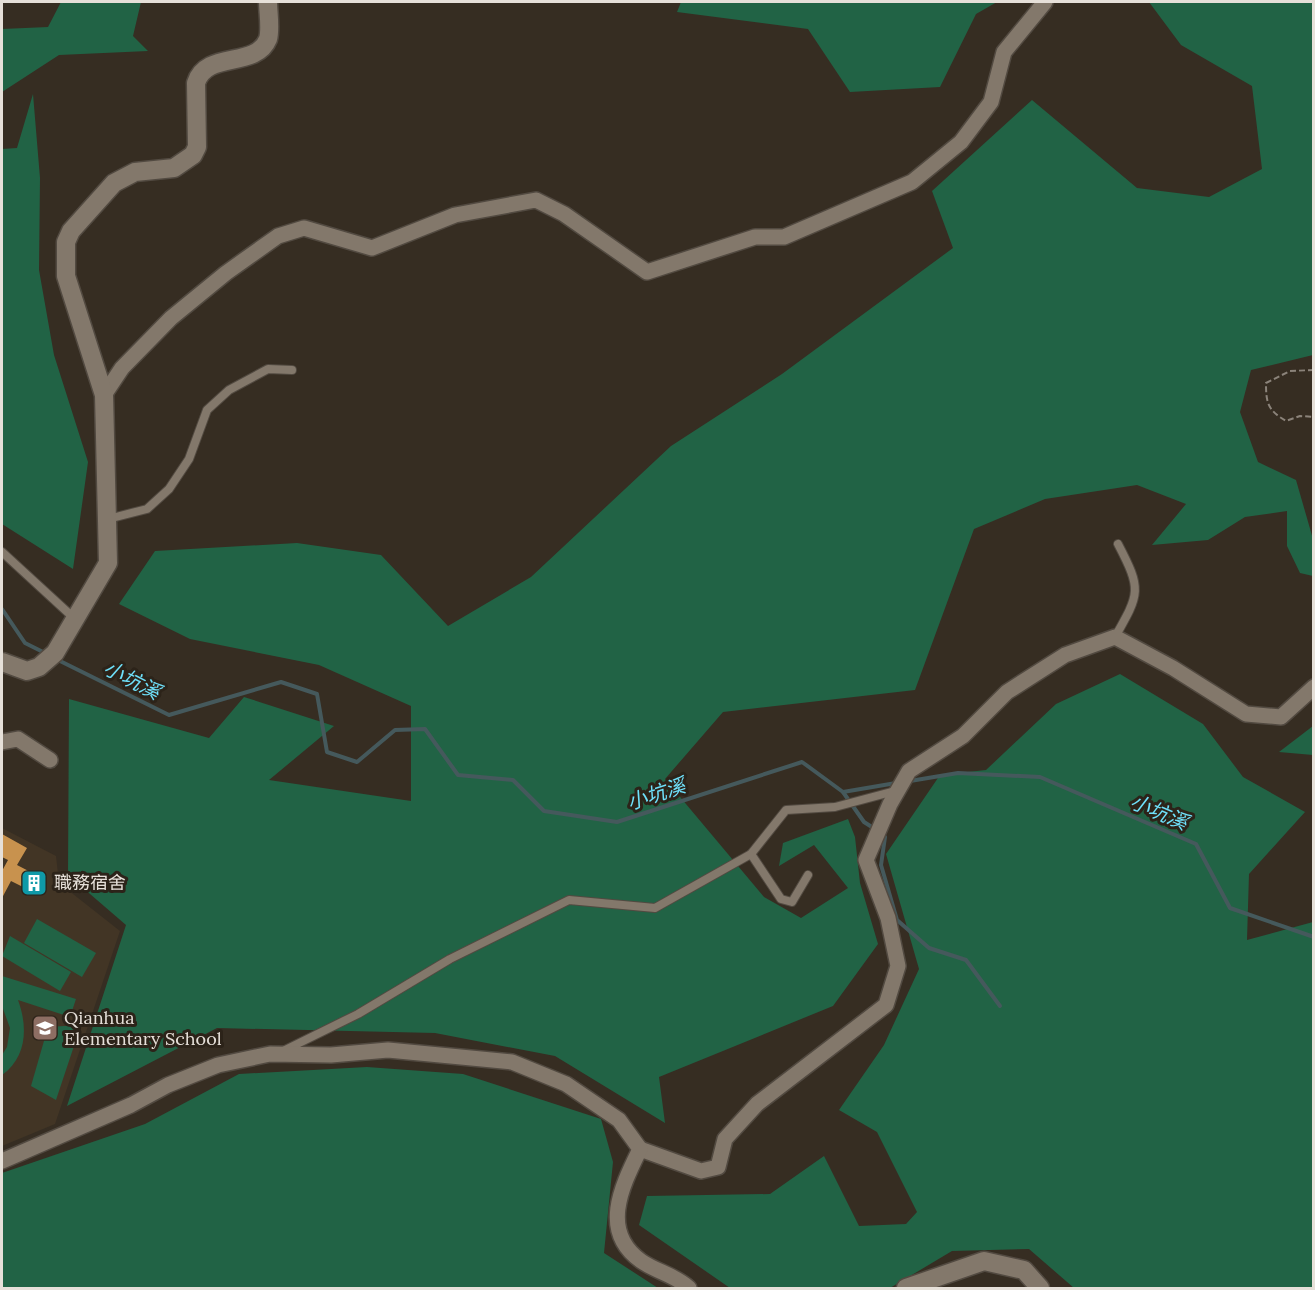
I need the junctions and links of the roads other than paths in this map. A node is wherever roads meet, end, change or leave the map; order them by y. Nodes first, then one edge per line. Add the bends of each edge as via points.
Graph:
1 (268, 2) edge
2 (1045, 2) edge
3 (292, 370) dead end
4 (104, 394) junction
5 (108, 519) junction
6 (1118, 544) dead end
7 (2, 552) edge
8 (76, 620) junction
9 (1114, 637) junction
10 (2, 662) edge
11 (1314, 687) edge
12 (2, 742) edge
13 (50, 760) dead end
14 (901, 789) junction
15 (751, 854) junction
16 (808, 875) dead end
17 (276, 1054) junction
18 (640, 1149) junction
19 (2, 1161) edge
20 (689, 1288) edge
21 (906, 1288) edge
22 (1040, 1288) edge

1 - 4 street via 268,39 256,53 217,62 199,74 197,147 193,155 174,168 135,172 114,183 71,231 66,242 66,276
2 - 4 street via 1004,52 991,102 961,142 912,182 784,237 755,237 647,272 564,214 536,200 455,214 372,248 304,228 278,236 171,318 122,368
3 - 5 lane via 268,369 229,390 207,410 189,459 170,489 147,508
4 - 5 street
5 - 8 street via 108,563
6 - 9 lane via 1135,577 1135,601
7 - 8 lane
8 - 10 street via 39,667 27,671
9 - 11 street via 1246,714 1281,717
9 - 14 street via 1065,655 1007,692 963,736 909,771
12 - 13 street via 18,739
14 - 15 lane via 835,807 786,810
14 - 18 street via 890,804 866,860 888,918 898,966 886,1005 757,1104 725,1139 718,1167 701,1171
15 - 16 lane via 781,899 792,902
15 - 17 lane via 655,908 569,900 450,959 358,1014
17 - 18 street via 388,1050 512,1062 566,1084 619,1120
17 - 19 street via 208,1069
18 - 20 street via 620,1189 618,1225 623,1244 642,1262 679,1279
21 - 22 street via 984,1261 1024,1270

